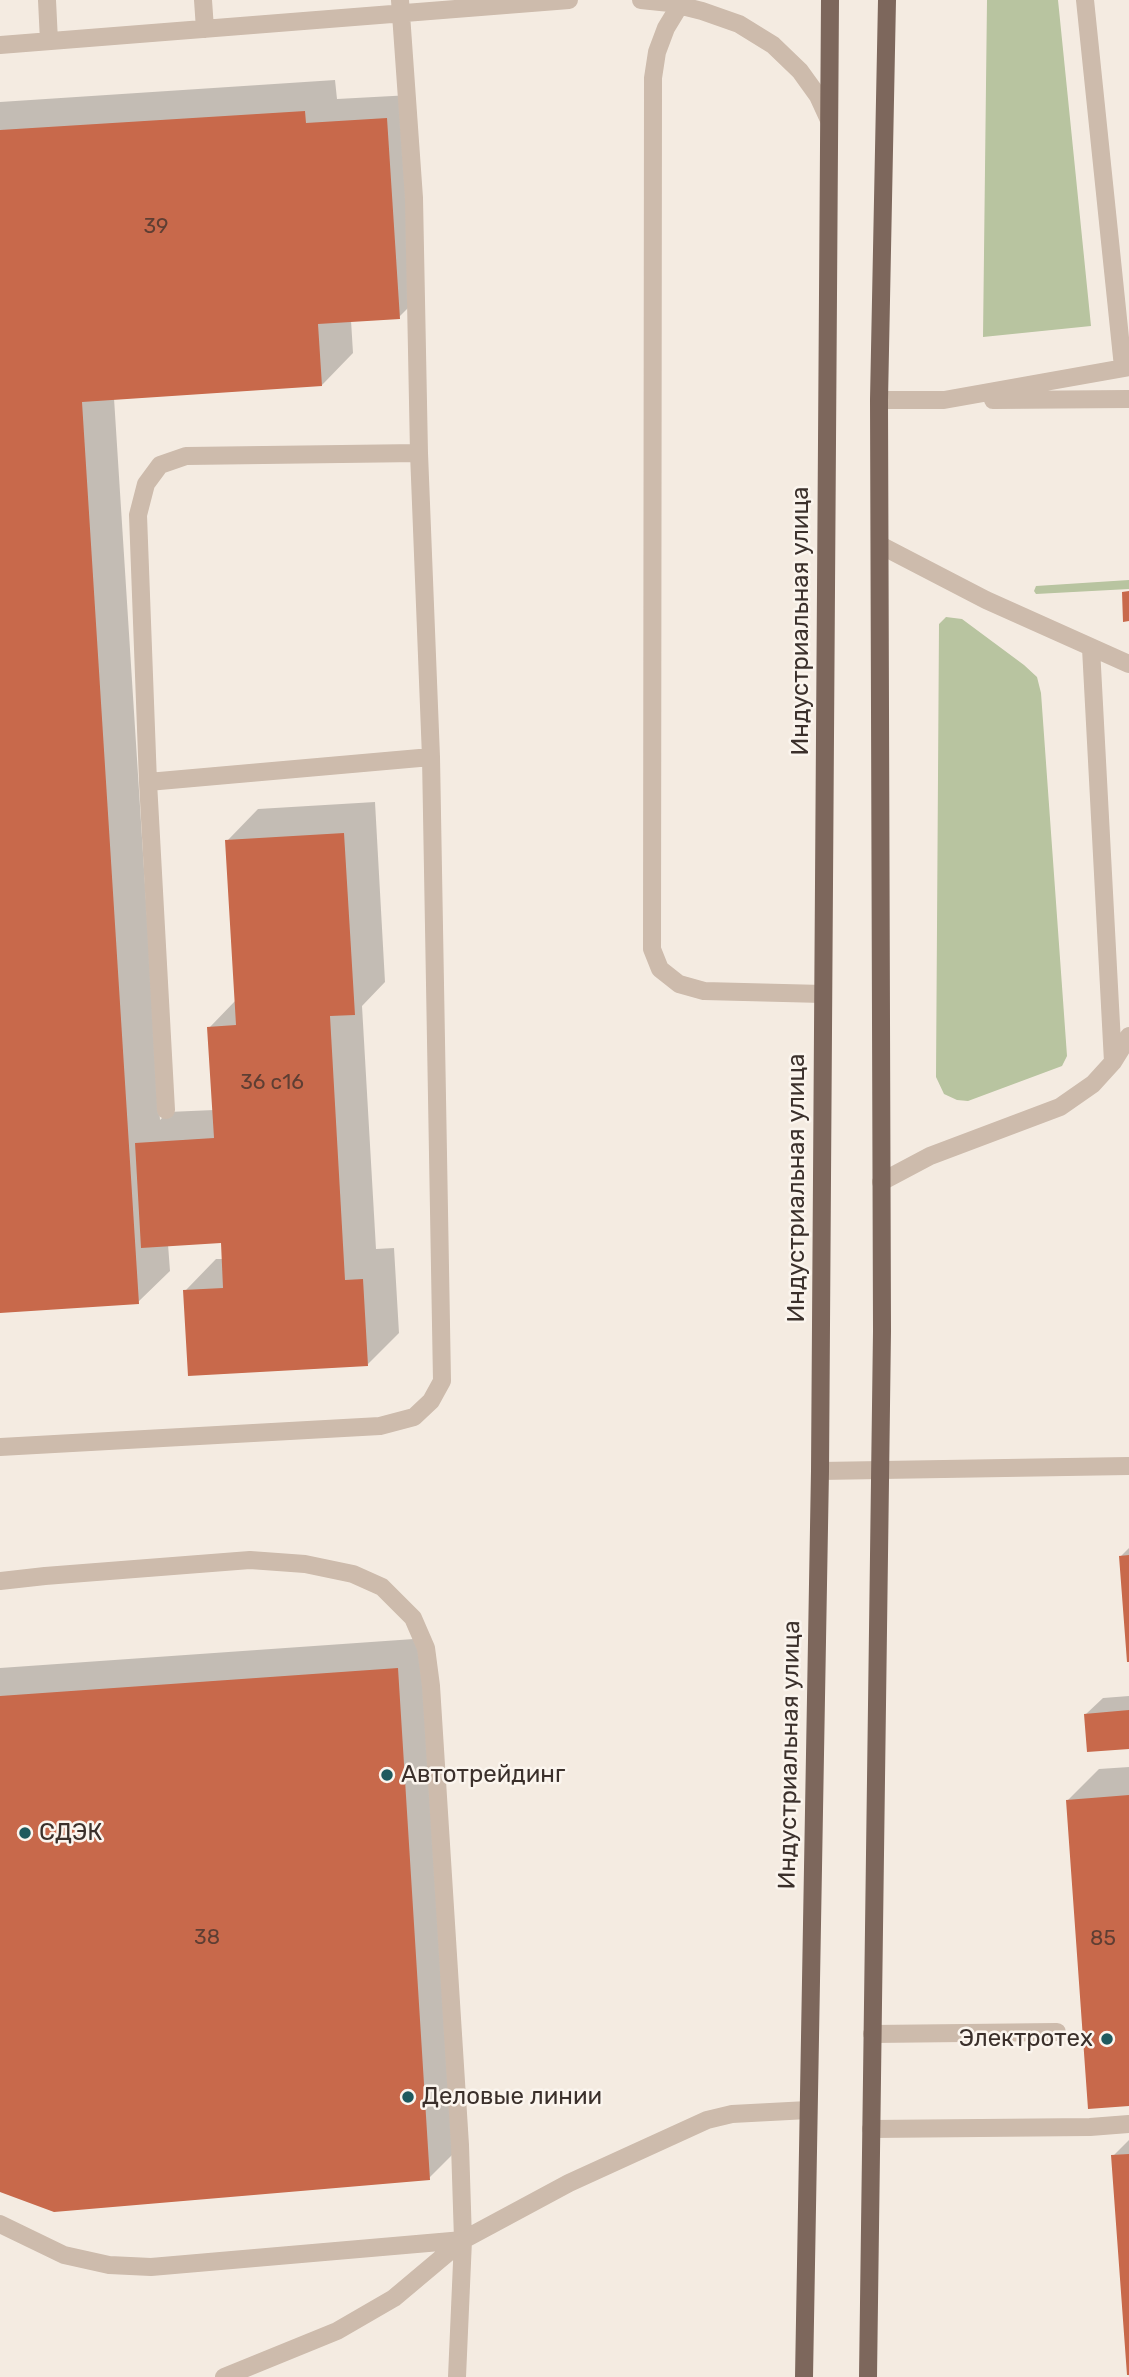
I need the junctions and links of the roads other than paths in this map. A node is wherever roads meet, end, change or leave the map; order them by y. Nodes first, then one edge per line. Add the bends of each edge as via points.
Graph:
1 (47, 0) edge
2 (203, 0) edge
3 (569, 0) edge
4 (641, 0) edge
5 (830, 0) edge
6 (887, 0) edge
7 (1084, 0) edge
8 (681, 2) edge
9 (400, 7) edge
10 (205, 29) junction
11 (49, 41) junction
12 (0, 45) edge
13 (829, 120) junction
14 (1126, 367) edge
15 (1129, 399) edge
16 (879, 400) junction
17 (944, 400) junction
18 (419, 453) junction
19 (880, 545) junction
20 (1091, 648) junction
21 (1129, 664) edge
22 (431, 757) junction
23 (148, 782) junction
24 (823, 994) junction
25 (1129, 1036) edge
26 (1113, 1062) junction
27 (166, 1110) dead end
28 (881, 1182) junction
29 (0, 1447) edge
30 (1129, 1466) edge
31 (880, 1470) junction
32 (820, 1471) junction
33 (0, 1581) edge
34 (1056, 2032) dead end
35 (872, 2034) junction
36 (808, 2110) junction
37 (1129, 2124) edge
38 (871, 2129) junction
39 (0, 2224) edge
40 (463, 2240) junction
41 (224, 2377) edge
42 (457, 2377) edge
43 (803, 2377) edge
44 (868, 2377) edge

1 - 11 lane
2 - 10 lane
3 - 9 lane
4 - 8 lane
5 - 13 main road, Индустриальная улица
6 - 16 main road
7 - 14 lane
8 - 13 lane via 739,24 773,45 806,79
8 - 24 lane via 657,52 653,78 652,949 660,968 679,984 704,992
9 - 10 lane
9 - 18 lane via 414,198
10 - 11 lane
11 - 12 lane
13 - 24 main road, Индустриальная улица
14 - 17 lane
15 - 17 lane
16 - 17 lane
16 - 19 main road
18 - 22 lane
18 - 23 lane via 186,456 160,465 146,484 138,515
19 - 20 lane
19 - 28 main road
20 - 21 lane
20 - 26 lane
22 - 23 lane
22 - 29 lane via 442,1381 431,1401 414,1417 380,1426
23 - 27 lane
24 - 32 main road, Индустриальная улица
25 - 26 lane
26 - 28 lane via 1093,1084 1060,1107 930,1156
28 - 31 main road
30 - 31 lane
31 - 32 lane
31 - 35 main road
32 - 36 main road, Индустриальная улица
33 - 40 lane via 250,1560 305,1563 353,1574 382,1587 413,1618 426,1648 431,1686
34 - 35 lane
35 - 38 main road
36 - 40 lane via 732,2114 707,2120 569,2183
36 - 43 main road, Индустриальная улица
37 - 38 lane
38 - 44 main road
39 - 40 lane via 64,2255 110,2265 150,2267
40 - 41 lane via 394,2298 337,2331
40 - 42 lane

